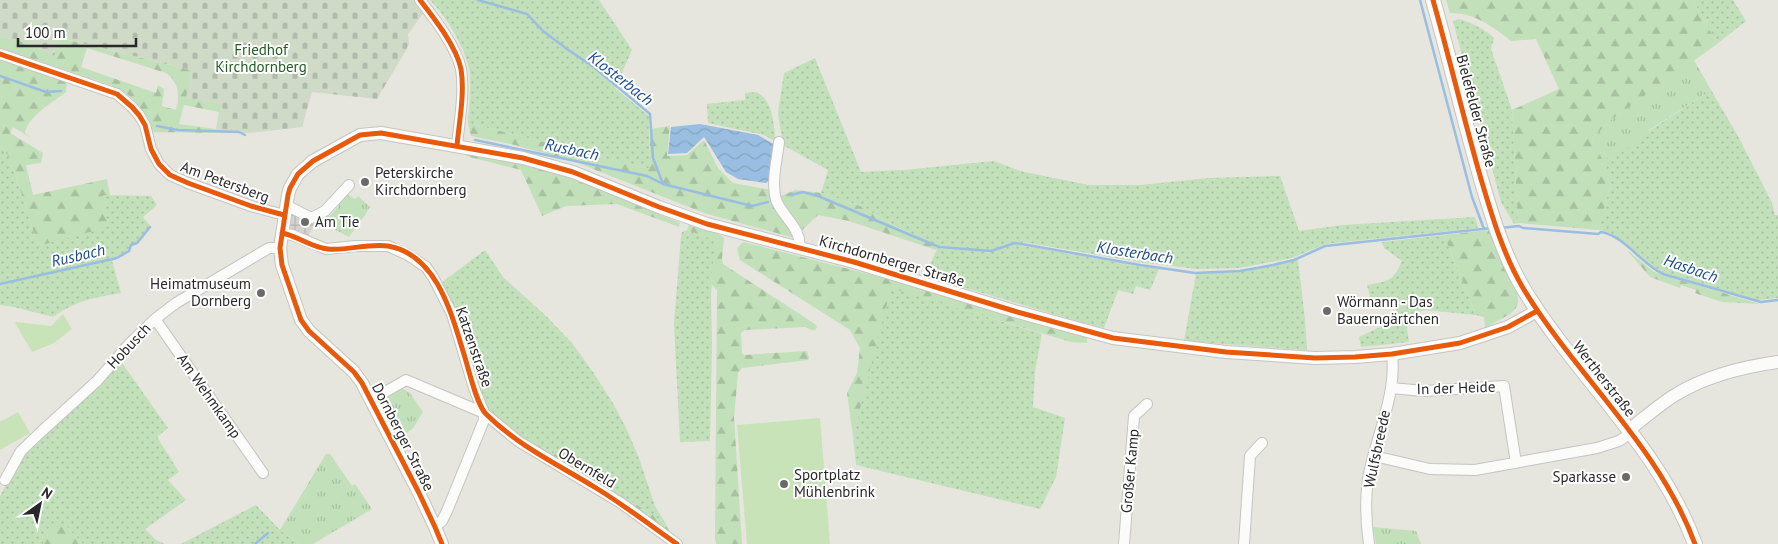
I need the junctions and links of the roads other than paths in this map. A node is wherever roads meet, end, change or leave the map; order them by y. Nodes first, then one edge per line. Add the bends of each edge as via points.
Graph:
1 (420, 0) edge
2 (1433, 0) edge
3 (0, 54) edge
4 (779, 142) dead end
5 (457, 146) junction
6 (349, 185) dead end
7 (285, 210) junction
8 (1497, 228) joint
9 (282, 233) junction
10 (280, 248) junction
11 (799, 248) junction
12 (1538, 311) junction
13 (155, 319) junction
14 (1392, 354) junction
15 (1778, 362) edge
16 (1391, 388) junction
17 (371, 400) junction
18 (1147, 404) dead end
19 (484, 413) junction
20 (1630, 432) junction
21 (1262, 443) dead end
22 (1374, 456) junction
23 (1516, 463) junction
24 (263, 473) dead end
25 (5, 480) dead end
26 (436, 527) junction
27 (442, 544) edge
28 (676, 544) edge
29 (1124, 544) edge
30 (1244, 544) edge
31 (1370, 544) edge
32 (1695, 544) edge

1 - 5 street via 453,50 460,69 462,87
2 - 8 main road, Bielefelder Straße
3 - 7 street, Am Petersberg via 117,94 145,124 151,149 170,175 251,206
4 - 11 street via 774,188 776,200 800,238
5 - 7 street, Kirchdornberger Straße via 381,133 360,135 303,169 290,188
5 - 11 street, Kirchdornberger Straße via 573,172 707,224
6 - 7 street via 325,212 311,218
7 - 9 street, Dornberger Straße
8 - 12 main road, Wertherstraße via 1522,285
9 - 10 street, Dornberger Straße
9 - 19 street, Katzenstraße via 326,249 388,246 421,263 452,314
10 - 13 street, Hobusch via 269,248
10 - 17 street, Dornberger Straße via 282,265 301,320 354,372
11 - 14 street, Kirchdornberger Straße via 864,264 1113,338 1183,348 1316,358
12 - 14 street, Kirchdornberger Straße via 1508,327 1460,343
12 - 20 main road, Wertherstraße
13 - 24 street, Am Wehmkamp
13 - 25 street, Hobusch via 97,381 22,451
14 - 16 street, Wulfsbreede
15 - 20 street via 1732,371 1699,382 1673,396
16 - 22 street, Wulfsbreede
16 - 23 street, In der Heide via 1424,391 1504,386
17 - 19 street, Obernfeld via 406,380
17 - 26 street, Dornberger Straße
18 - 29 street, Großer Kamp via 1134,416
19 - 26 street via 447,511
19 - 28 street, Obernfeld via 518,441 621,503
20 - 23 street via 1619,442 1606,446
20 - 32 main road, Wertherstraße via 1664,480
21 - 30 street via 1250,456
22 - 23 street via 1430,469 1475,470
22 - 31 street, Wulfsbreede via 1366,506
26 - 27 street, Dornberger Straße

